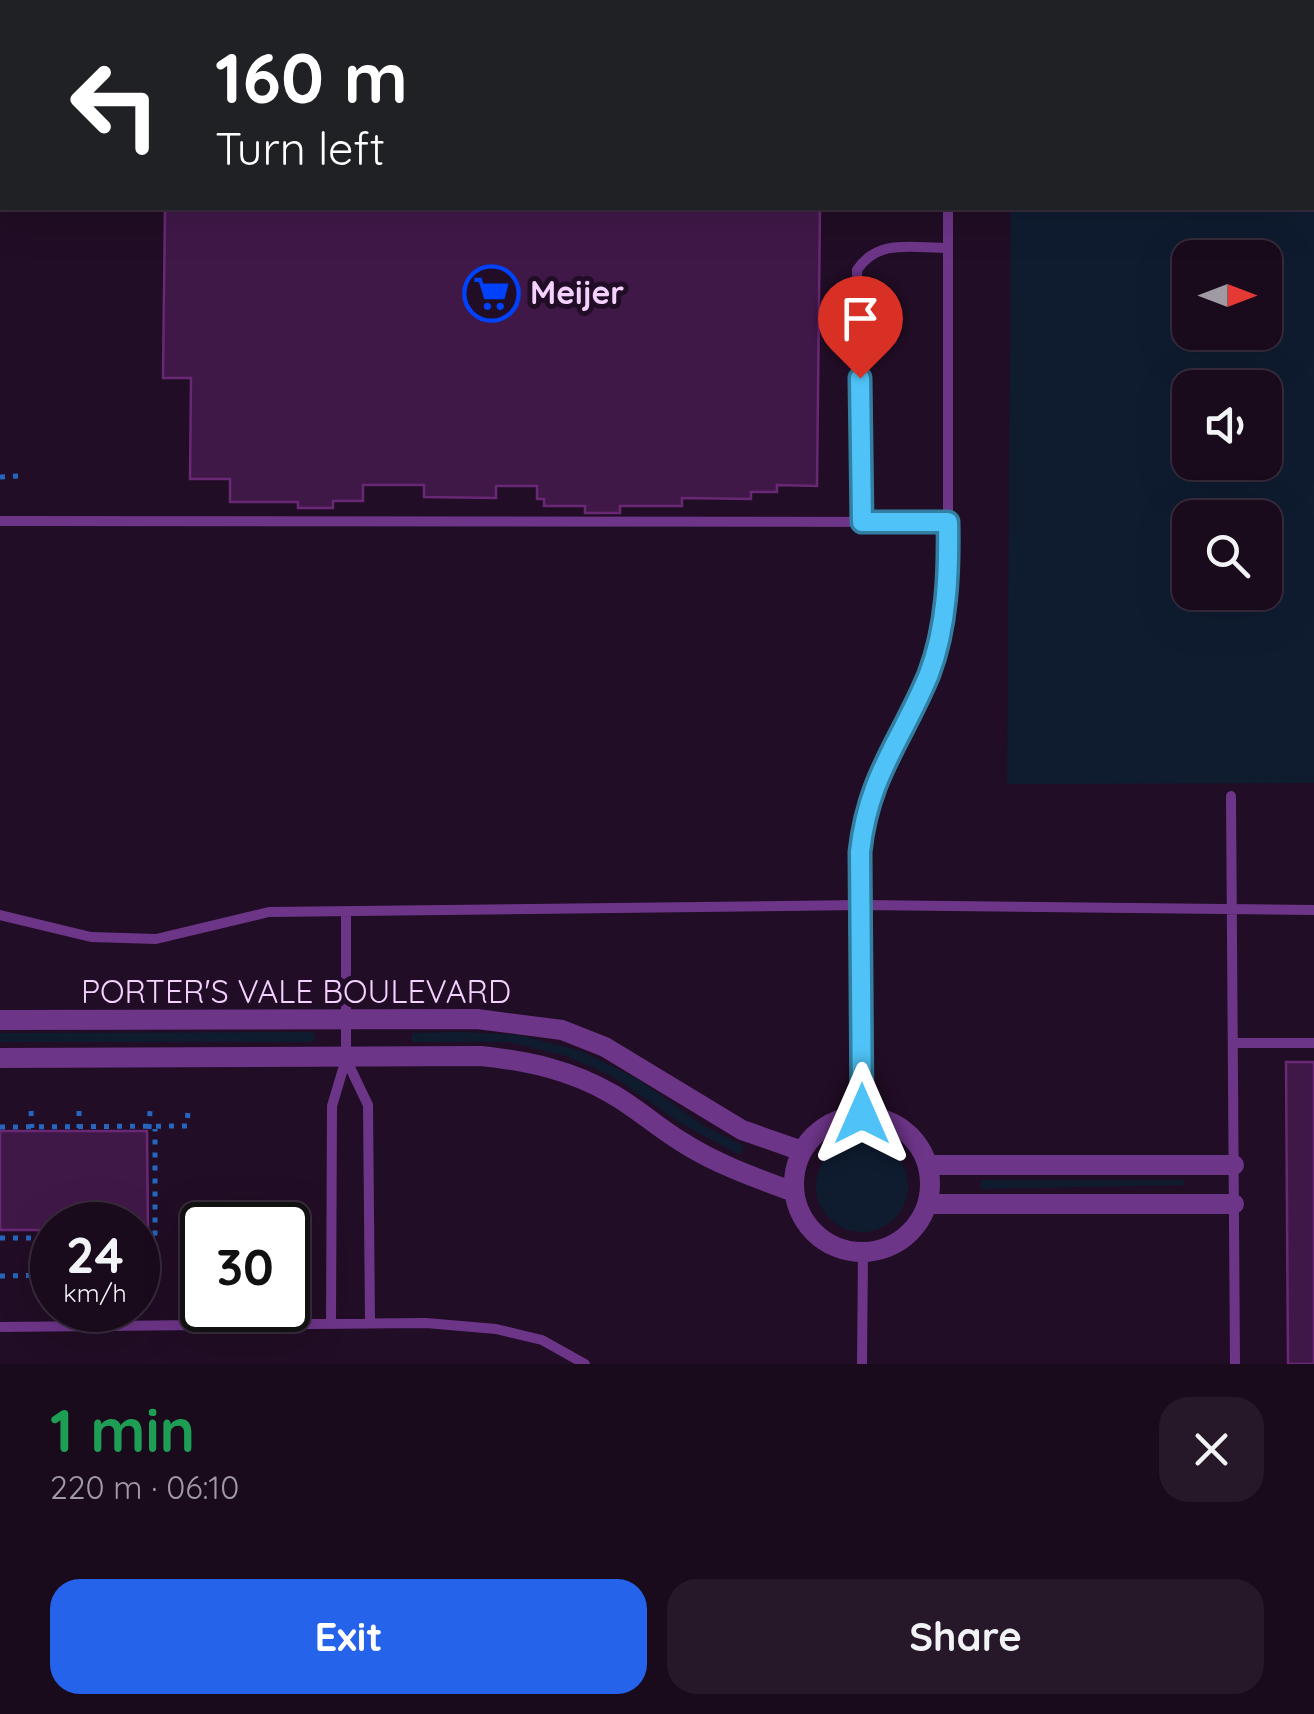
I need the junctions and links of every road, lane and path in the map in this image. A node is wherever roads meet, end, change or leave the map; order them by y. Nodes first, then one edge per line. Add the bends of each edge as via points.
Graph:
1 (948, 210) edge
2 (948, 248) junction
3 (20, 476) dead end
4 (0, 477) edge
5 (0, 521) edge
6 (862, 522) junction
7 (948, 522) junction
8 (1231, 796) dead end
9 (861, 905) junction
10 (1232, 909) junction
11 (1314, 910) edge
12 (346, 912) junction
13 (0, 914) edge
14 (346, 1019) junction
15 (0, 1020) edge
16 (1314, 1042) edge
17 (1233, 1043) junction
18 (0, 1058) edge
19 (346, 1058) junction
20 (32, 1111) dead end
21 (79, 1111) dead end
22 (150, 1111) dead end
23 (188, 1111) dead end
24 (862, 1114) junction
25 (0, 1128) edge
26 (32, 1128) junction
27 (79, 1128) junction
28 (152, 1129) junction
29 (802, 1151) junction
30 (1234, 1164) junction
31 (929, 1166) junction
32 (794, 1192) junction
33 (154, 1202) edge
34 (928, 1204) junction
35 (1234, 1204) junction
36 (0, 1238) edge
37 (30, 1238) edge
38 (863, 1253) junction
39 (0, 1276) edge
40 (30, 1276) edge
41 (331, 1323) junction
42 (370, 1323) junction
43 (0, 1327) edge
44 (585, 1364) edge
45 (862, 1364) edge
46 (1235, 1364) edge

1 - 2 lane
2 - 6 lane via 880,248 858,270
2 - 7 lane
3 - 4 path
5 - 6 lane
6 - 7 lane
7 - 9 street via 949,568 934,657 871,793
8 - 10 lane
9 - 10 lane
9 - 12 lane
9 - 24 street
10 - 11 lane
10 - 17 lane
12 - 13 lane via 269,912 156,939 91,937
12 - 14 lane
14 - 15 street, PORTER'S VALE BOULEVARD
14 - 19 lane
14 - 29 street, PORTER'S VALE BOULEVARD via 477,1018 562,1030 605,1047 742,1130
16 - 17 lane
17 - 30 lane
18 - 19 street, PORTER'S VALE BOULEVARD
19 - 32 street, PORTER'S VALE BOULEVARD via 481,1056 556,1068 614,1095 683,1143
19 - 41 lane via 332,1106
19 - 42 lane via 368,1105
20 - 26 path
21 - 27 path
22 - 28 path
23 - 28 path via 187,1126
24 - 29 street via 824,1126
24 - 31 street via 909,1133
25 - 26 path
26 - 27 path
27 - 28 path
28 - 33 path
29 - 32 street
30 - 31 street
30 - 35 lane
31 - 34 street
32 - 38 street via 816,1236
34 - 35 street
34 - 38 street via 904,1238
35 - 46 lane
36 - 37 path
38 - 45 lane
39 - 40 path
41 - 42 lane
41 - 43 lane
42 - 44 lane via 496,1329 542,1340

